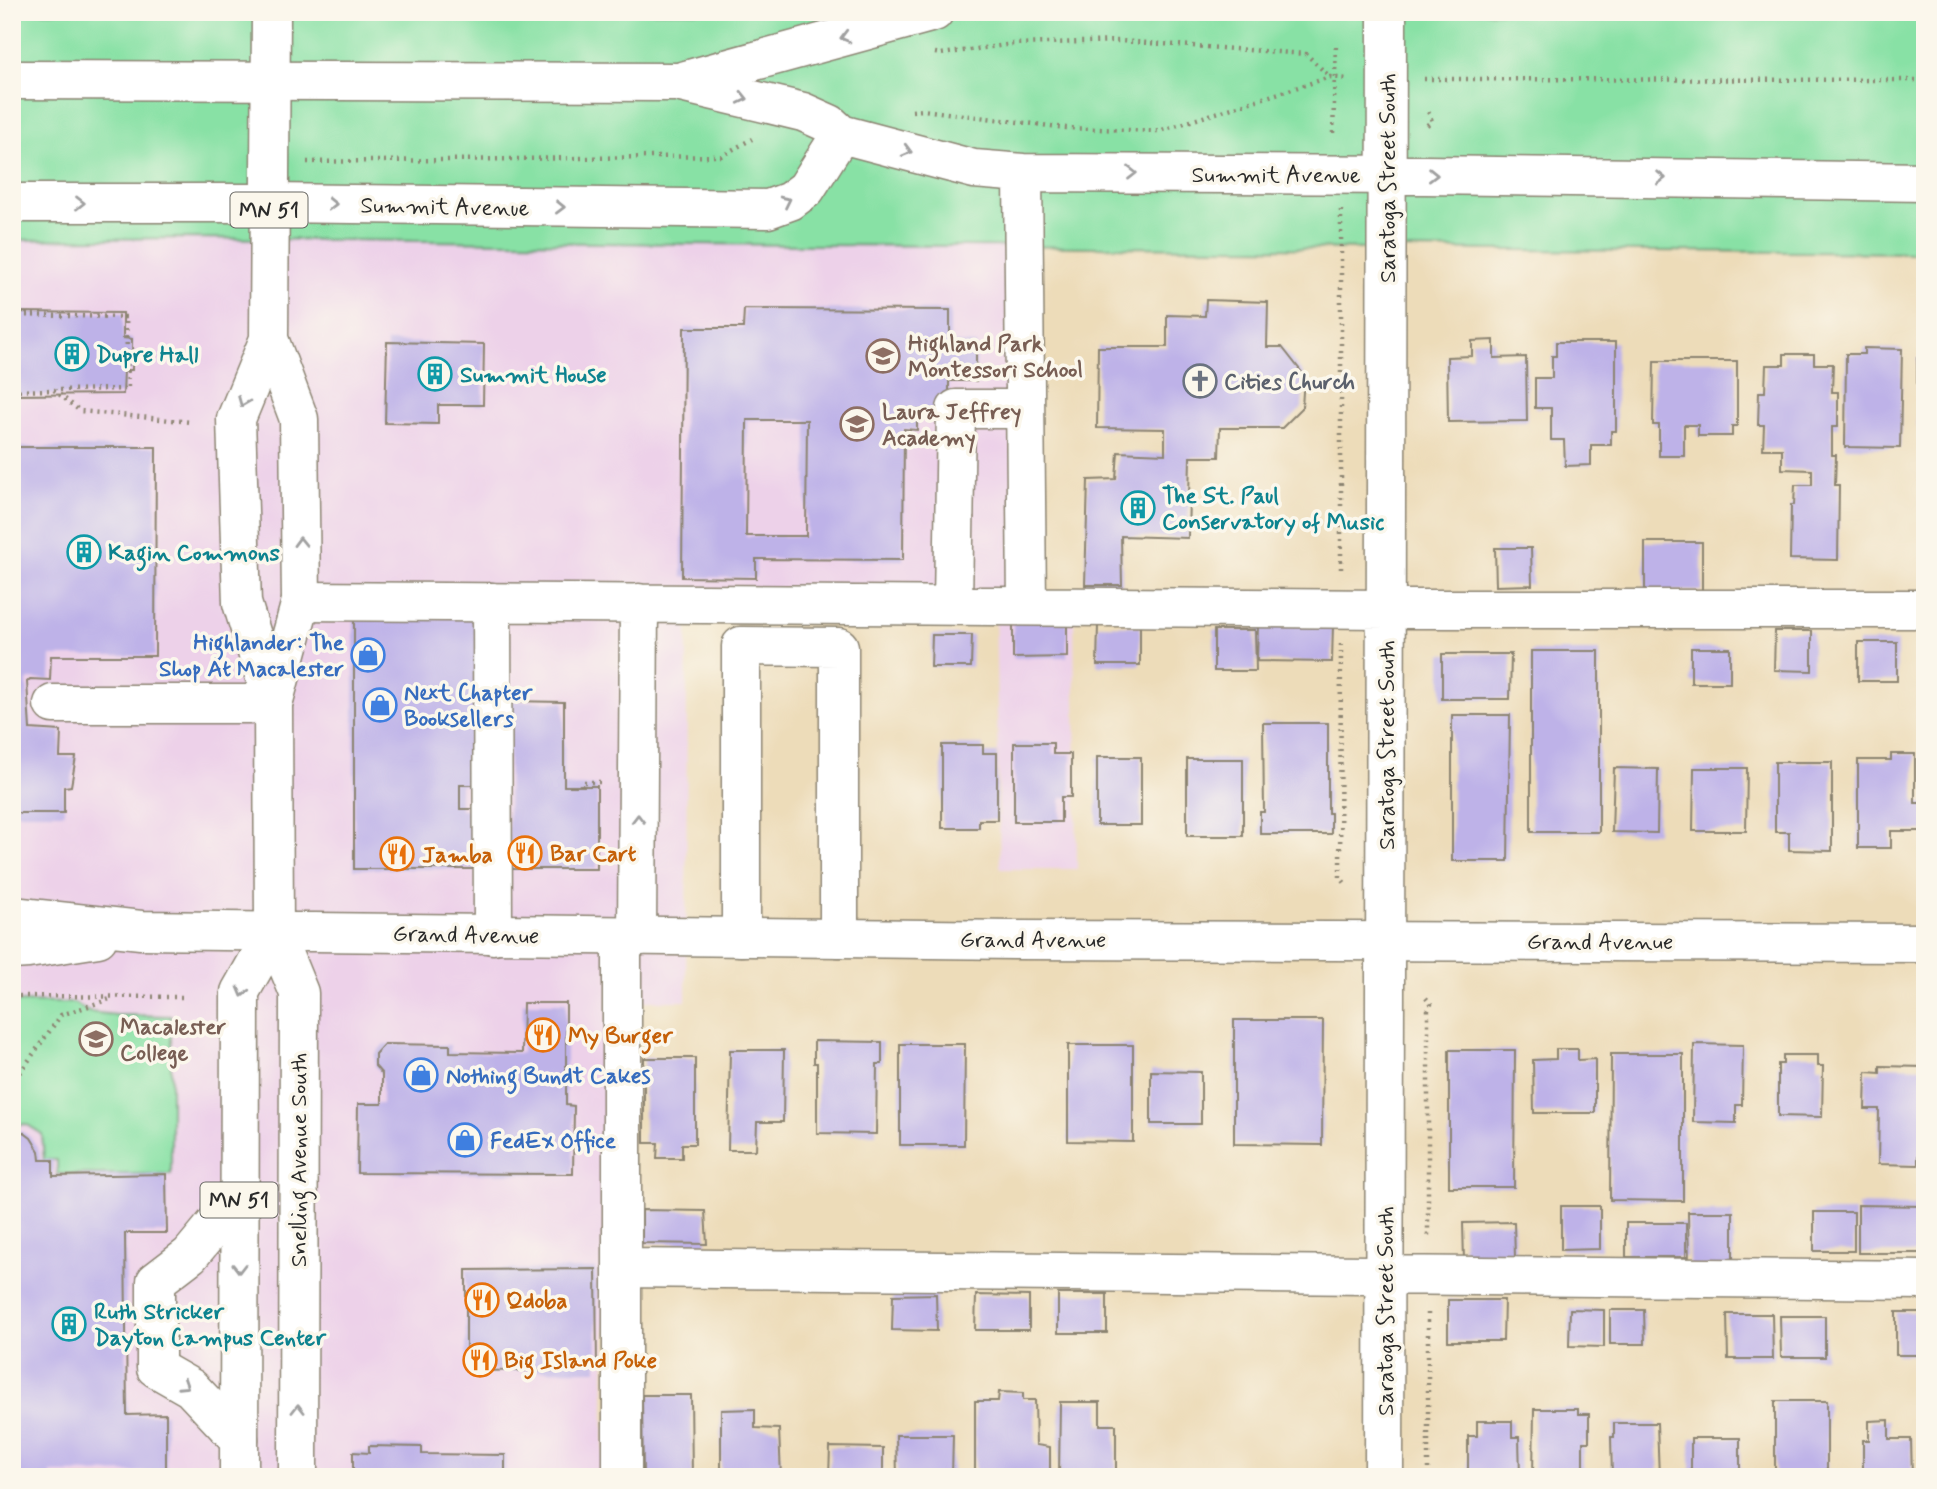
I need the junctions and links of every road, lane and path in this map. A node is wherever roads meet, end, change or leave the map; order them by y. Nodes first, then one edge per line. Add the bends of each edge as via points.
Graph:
1 (271, 12) edge
2 (742, 12) edge
3 (934, 12) edge
4 (1387, 12) edge
5 (768, 18) dead end
6 (1336, 43) dead end
7 (928, 52) dead end
8 (1333, 77) junction
9 (12, 80) edge
10 (1355, 80) dead end
11 (1415, 80) dead end
12 (1925, 80) edge
13 (270, 82) junction
14 (677, 82) junction
15 (1427, 108) dead end
16 (909, 112) dead end
17 (1427, 125) dead end
18 (1333, 133) dead end
19 (841, 134) junction
20 (758, 136) dead end
21 (270, 162) junction
22 (1023, 173) junction
23 (1386, 175) junction
24 (1925, 182) edge
25 (12, 203) edge
26 (269, 203) junction
27 (1341, 206) dead end
28 (12, 315) edge
29 (268, 339) junction
30 (54, 390) junction
31 (12, 391) edge
32 (1025, 410) junction
33 (191, 422) dead end
34 (301, 601) junction
35 (492, 602) junction
36 (639, 603) junction
37 (953, 605) junction
38 (1027, 606) junction
39 (1341, 608) junction
40 (1386, 609) junction
41 (1925, 609) edge
42 (53, 704) dead end
43 (273, 704) junction
44 (597, 782) dead end
45 (581, 786) dead end
46 (1345, 883) dead end
47 (12, 916) edge
48 (141, 930) junction
49 (274, 932) junction
50 (494, 935) junction
51 (630, 937) junction
52 (741, 937) junction
53 (839, 938) junction
54 (1385, 940) junction
55 (1925, 943) edge
56 (12, 950) edge
57 (12, 996) edge
58 (119, 996) junction
59 (186, 996) dead end
60 (12, 1084) edge
61 (239, 1196) junction
62 (622, 1268) junction
63 (1385, 1275) junction
64 (1925, 1280) edge
65 (239, 1439) junction
66 (239, 1477) edge
67 (253, 1477) edge
68 (298, 1477) edge
69 (622, 1477) edge
70 (1384, 1477) edge

1 - 13 street, Snelling Avenue South / MN 51
2 - 5 path
3 -> 14 street, Summit Avenue
4 - 23 street, Saratoga Street South
6 - 8 path
7 - 8 path via 1120,41 1306,54
8 - 10 path
8 - 16 path via 1159,131 1066,128
8 - 18 path
9 - 13 street, Summit Avenue
11 - 12 path
13 - 14 street, Summit Avenue
13 - 21 street, Snelling Avenue South / MN 51
14 -> 19 street, Summit Avenue via 803,112
15 - 17 path via 1432,121
19 -> 22 street, Summit Avenue via 974,169
26 -> 19 street, Summit Avenue via 768,209 806,189
20 - 21 path via 721,156
21 - 26 street, Snelling Avenue South / MN 51
22 -> 23 street, Summit Avenue
22 - 32 street
23 -> 24 street, Summit Avenue
23 - 40 street, Saratoga Street South
25 -> 26 street, Summit Avenue
26 - 29 street, Snelling Avenue South / MN 51
27 - 39 path
28 - 30 path via 127,317 128,389
34 -> 29 street, Snelling Avenue South / MN 51 via 299,419
29 -> 43 street, Snelling Avenue South / MN 51 via 236,419 242,603
30 - 31 path
30 - 33 path via 80,411
32 - 37 street via 956,410
32 - 38 street
34 - 35 street
34 - 43 street, Snelling Avenue South / MN 51
35 - 36 street
35 - 50 street
36 - 37 street
51 -> 36 street
37 - 38 street
38 - 39 street
39 - 40 street
39 - 46 path via 1340,877
40 - 41 street
40 - 54 street, Saratoga Street South
42 - 43 street
43 - 49 street, Snelling Avenue South / MN 51
44 - 45 path via 581,782
47 - 48 street, Grand Avenue
48 - 49 street, Grand Avenue
48 - 56 street, Grand Avenue
49 - 50 street, Grand Avenue
49 -> 61 street, Snelling Avenue South / MN 51 via 240,992
68 -> 49 street, Snelling Avenue South / MN 51 via 299,993
50 - 51 street, Grand Avenue
51 - 52 street, Grand Avenue
51 - 62 street
52 - 53 street, Grand Avenue
52 - 53 street via 741,646 839,647
53 - 54 street, Grand Avenue
54 - 55 street, Grand Avenue
54 - 63 street, Saratoga Street South
57 - 58 path
58 - 59 path
58 - 60 path via 61,1016
61 -> 65 street, Snelling Avenue South / MN 51
61 -> 65 street via 190,1255 156,1282 156,1368 191,1388
62 - 63 street
62 - 69 street
63 - 64 street
63 - 70 street, Saratoga Street South
65 - 66 street, Snelling Avenue South / MN 51
65 - 67 street

